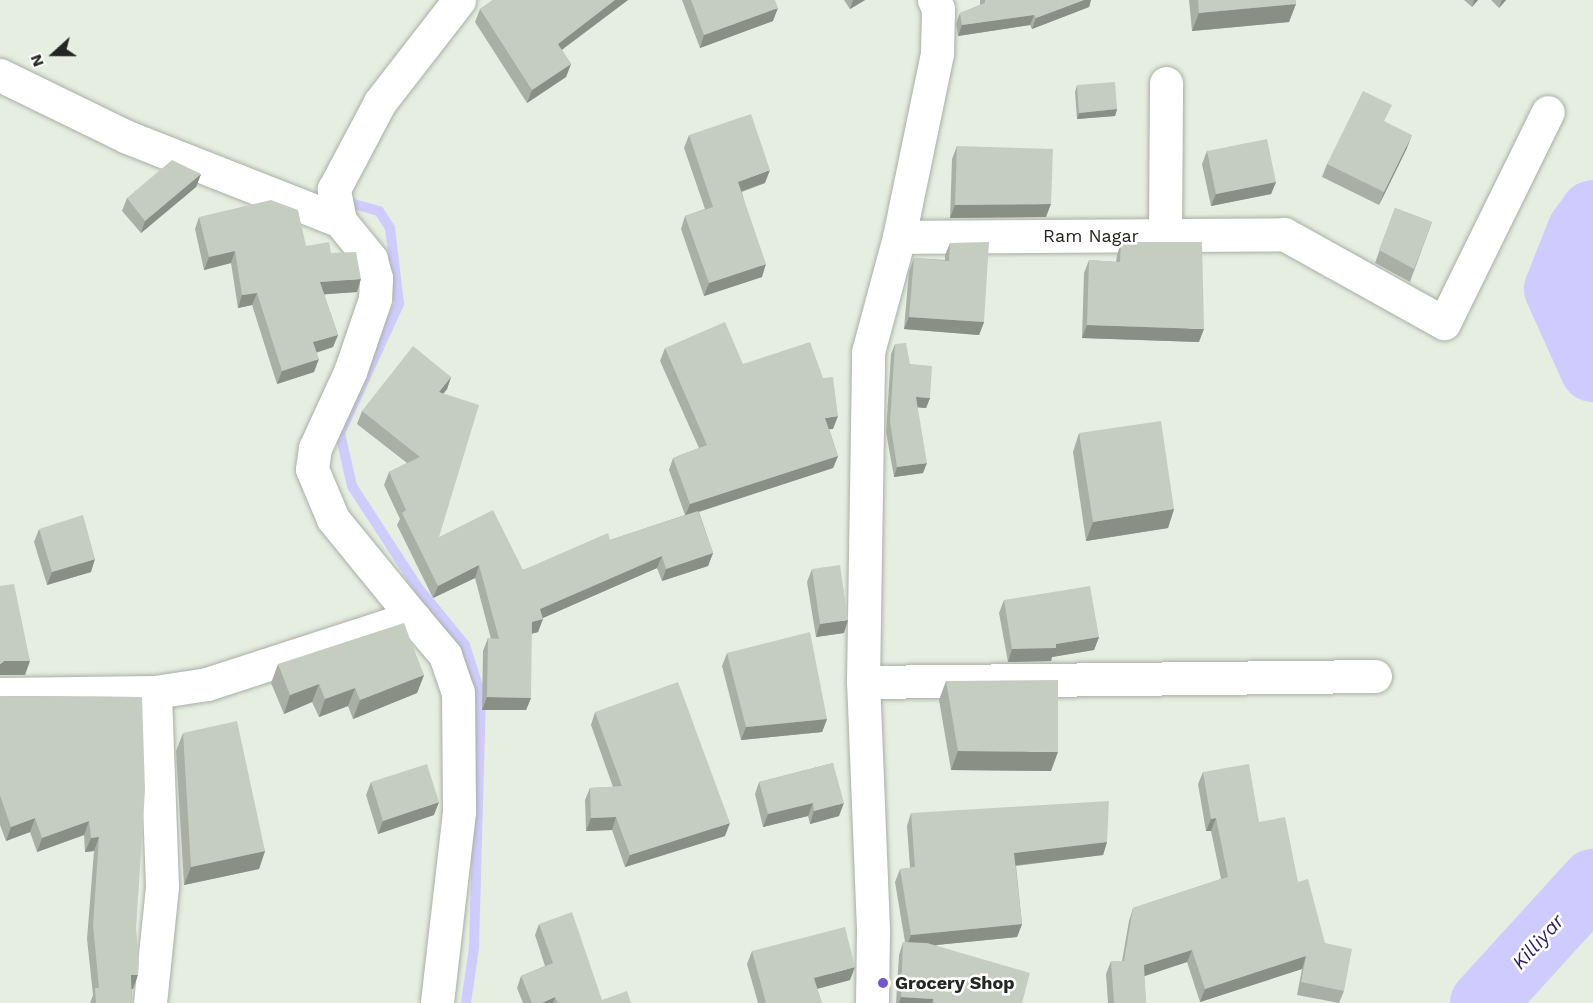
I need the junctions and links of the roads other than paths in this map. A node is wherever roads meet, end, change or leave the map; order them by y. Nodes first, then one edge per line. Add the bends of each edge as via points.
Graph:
1 (459, 0) edge
2 (934, 0) edge
3 (0, 75) edge
4 (1166, 83) dead end
5 (1548, 112) dead end
6 (337, 207) junction
7 (1165, 235) junction
8 (899, 237) junction
9 (412, 617) junction
10 (1375, 676) dead end
11 (863, 682) junction
12 (155, 692) junction
13 (0, 694) edge
14 (150, 1003) edge
15 (437, 1003) edge
16 (872, 1003) edge

1 - 6 street via 380,102
2 - 8 street via 938,9 937,54
3 - 6 street via 127,137
4 - 7 street
5 - 7 street, Ram Nagar via 1444,323 1284,234
6 - 9 street via 371,259 376,278 375,298 350,372 315,448 312,469 333,519
7 - 8 street, Ram Nagar
8 - 11 street via 868,352
9 - 12 street via 207,684
9 - 15 street via 445,655 458,692 459,812
10 - 11 street
11 - 16 street via 873,929
12 - 13 street
12 - 14 street via 162,886

